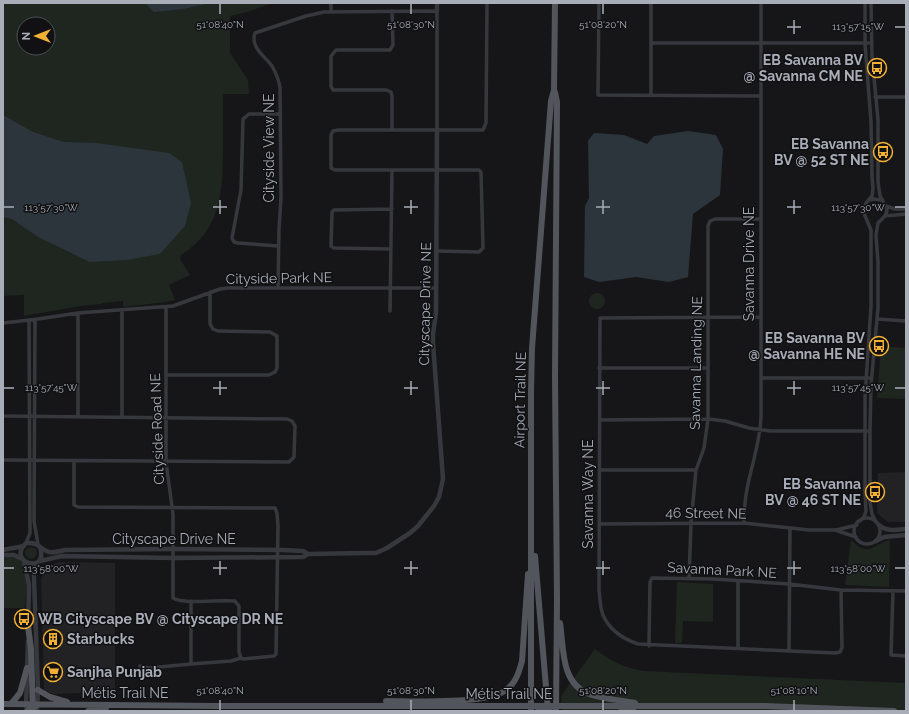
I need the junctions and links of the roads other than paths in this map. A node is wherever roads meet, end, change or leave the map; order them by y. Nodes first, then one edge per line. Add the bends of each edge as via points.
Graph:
1 (331, 3) edge
2 (437, 3) edge
3 (487, 3) edge
4 (555, 3) edge
5 (599, 3) edge
6 (651, 3) edge
7 (761, 3) edge
8 (865, 3) edge
9 (871, 3) edge
10 (331, 11) junction
11 (392, 11) junction
12 (437, 11) junction
13 (652, 43) junction
14 (761, 43) junction
15 (865, 44) junction
16 (871, 44) junction
17 (554, 90) junction
18 (652, 95) junction
19 (760, 96) junction
20 (876, 97) junction
21 (906, 97) edge
22 (870, 98) junction
23 (280, 114) junction
24 (392, 130) junction
25 (437, 130) junction
26 (392, 170) junction
27 (437, 170) junction
28 (869, 201) junction
29 (883, 202) junction
30 (886, 206) junction
31 (392, 209) junction
32 (906, 209) edge
33 (906, 214) edge
34 (886, 216) junction
35 (866, 218) junction
36 (760, 219) junction
37 (881, 221) junction
38 (278, 246) junction
39 (391, 249) junction
40 (436, 251) junction
41 (278, 288) junction
42 (391, 288) junction
43 (436, 288) junction
44 (210, 292) junction
45 (166, 307) junction
46 (122, 310) junction
47 (390, 311) dead end
48 (78, 313) junction
49 (760, 317) junction
50 (708, 318) junction
51 (877, 319) junction
52 (35, 320) junction
53 (29, 321) junction
54 (906, 321) edge
55 (3, 323) edge
56 (599, 368) junction
57 (708, 368) junction
58 (166, 375) junction
59 (761, 378) junction
60 (866, 378) junction
61 (872, 378) junction
62 (3, 416) edge
63 (29, 416) junction
64 (34, 416) junction
65 (78, 417) junction
66 (122, 417) junction
67 (165, 418) junction
68 (708, 419) junction
69 (600, 420) junction
70 (760, 430) junction
71 (865, 431) junction
72 (870, 431) junction
73 (3, 460) edge
74 (29, 460) junction
75 (35, 460) junction
76 (74, 461) junction
77 (166, 462) junction
78 (600, 470) junction
79 (696, 470) junction
80 (172, 506) junction
81 (531, 513) junction
82 (691, 523) junction
83 (858, 523) junction
84 (599, 524) junction
85 (744, 524) junction
86 (877, 524) junction
87 (790, 528) junction
88 (835, 530) junction
89 (906, 530) edge
90 (906, 534) edge
91 (856, 537) junction
92 (876, 541) junction
93 (25, 545) junction
94 (39, 545) junction
95 (173, 549) junction
96 (3, 550) edge
97 (278, 550) junction
98 (308, 554) junction
99 (3, 555) edge
100 (278, 557) junction
101 (174, 558) junction
102 (23, 560) junction
103 (38, 562) junction
104 (689, 578) junction
105 (738, 581) junction
106 (790, 584) junction
107 (842, 590) junction
108 (893, 591) junction
109 (906, 591) edge
110 (557, 600) junction
111 (191, 601) junction
112 (28, 626) junction
113 (649, 646) junction
114 (738, 649) junction
115 (789, 651) junction
116 (906, 656) edge
117 (241, 658) junction
118 (191, 664) junction
119 (140, 666) dead end
120 (27, 668) junction
121 (38, 690) junction
122 (3, 704) edge
123 (11, 704) junction
124 (79, 705) junction
125 (115, 705) junction
126 (296, 706) junction
127 (646, 706) junction
128 (548, 708) edge
129 (556, 708) edge
130 (31, 709) edge
131 (534, 710) edge
132 (88, 711) edge
133 (621, 711) edge
134 (894, 711) edge

1 - 10 street
2 - 12 street, Cityscape Drive NE
3 - 25 street via 486,126 483,130
4 - 17 main road, Airport Trail NE
5 - 18 street via 598,95
6 - 13 street
7 - 14 street, Savanna Drive NE
8 - 15 street
9 - 16 street
10 - 11 street, Cityside View NE
10 - 23 street, Cityside View NE via 306,16 255,33 258,51 271,65 279,82
11 - 12 street, Cityside View NE
11 - 24 street via 390,50 336,50 331,56 331,86 334,90 391,92
12 - 25 street, Cityscape Drive NE
13 - 14 street
13 - 18 street
14 - 15 street
14 - 19 street, Savanna Drive NE
15 - 16 street
15 - 22 street
16 - 20 street
17 - 81 main road, Airport Trail NE via 551,101 532,348
17 - 110 main road, Airport Trail NE via 558,102 555,376
18 - 19 street
19 - 36 street, Savanna Drive NE
20 - 21 street
20 - 22 street
20 - 29 street via 878,182
22 - 28 street via 873,189
23 - 38 street, Cityside View NE
23 - 38 street via 249,114 243,119 242,190 232,238 238,243
24 - 25 street
24 - 26 street via 335,130 331,135 331,168
25 - 27 street, Cityscape Drive NE
26 - 27 street
26 - 31 street
27 - 40 street, Cityscape Drive NE
27 - 40 street via 481,172 483,248 479,252
28 - 29 street via 874,199
28 - 35 street via 864,207
29 - 30 street
30 - 32 street
30 - 34 street
31 - 39 street
31 - 39 street via 334,210 331,246
33 - 34 street
34 - 37 street
35 - 37 street via 873,222
35 - 60 street via 871,230 872,251 872,306
36 - 49 street, Savanna Drive NE
36 - 50 street, Savanna Landing NE via 710,221
37 - 51 street via 876,235
38 - 41 street, Cityside View NE
39 - 42 street
40 - 43 street, Cityscape Drive NE
41 - 42 street, Cityside Park NE
41 - 44 street, Cityside Park NE via 228,288
42 - 43 street, Cityside Park NE
42 - 47 street
43 - 98 street, Cityscape Drive NE via 433,338 443,479 439,497 418,526 376,553
44 - 45 street, Cityside Park NE via 182,304
44 - 58 street via 210,324 213,329 270,332 277,336 275,372 269,375
45 - 46 street, Cityside Park NE
45 - 58 street, Cityside Road NE
46 - 48 street, Cityside Park NE
46 - 66 street
48 - 52 street, Cityside Park NE
48 - 65 street
49 - 50 street, Savanna Way NE
49 - 59 street, Savanna Drive NE
50 - 56 street, Savanna Way NE via 600,318
50 - 57 street, Savanna Landing NE
51 - 54 street
51 - 61 street
52 - 53 street, Cityside Park NE
52 - 64 street
53 - 55 street, Cityside Park NE
53 - 63 street
56 - 57 street
56 - 69 street, Savanna Way NE
57 - 68 street, Savanna Landing NE
58 - 67 street, Cityside Road NE
59 - 60 street
59 - 70 street, Savanna Drive NE
60 - 61 street
60 - 71 street
61 - 72 street
62 - 63 street
63 - 64 street
63 - 74 street
64 - 65 street
64 - 75 street
65 - 66 street
66 - 67 street
67 - 77 street, Cityside Road NE
67 - 77 street via 287,419 295,426 294,458 290,462
68 - 69 street
68 - 70 street
68 - 79 street, Savanna Landing NE via 704,448
69 - 78 street, Savanna Way NE
70 - 71 street
70 - 85 street, Savanna Drive NE via 747,488
71 - 72 street
71 - 83 street via 866,512
72 - 86 street via 870,502
73 - 74 street
74 - 75 street
74 - 93 street via 30,533
75 - 76 street
75 - 94 street via 34,521
76 - 77 street
76 - 80 street via 74,505 78,507
77 - 80 street, Cityside Road NE
78 - 79 street
78 - 84 street, Savanna Way NE
79 - 82 street, Savanna Landing NE
80 - 95 street, Cityside Road NE
80 - 97 street via 275,508
81 - 126 main road via 522,661 514,682 506,690 497,695 478,699
81 - 128 main road
81 - 131 main road, Airport Trail NE
82 - 84 street, 46 Street NE
82 - 85 street, 46 Street NE
82 - 104 street, Savanna Landing NE
83 - 86 street via 868,519
83 - 88 street, 46 Street NE
83 - 91 street via 854,533
84 - 113 street, Savanna Way NE via 599,590 603,614 612,629 624,639
85 - 87 street, 46 Street NE
86 - 89 street via 883,529
86 - 92 street via 880,534
87 - 88 street, 46 Street NE
87 - 106 street
88 - 91 street, 46 Street NE
90 - 92 street via 884,537
91 - 92 street via 863,544
93 - 94 street
93 - 96 street
93 - 102 street via 21,552
94 - 95 street, Cityscape Drive NE via 49,552
94 - 103 street via 42,554
95 - 97 street, Cityscape Drive NE
95 - 101 street, Cityside Road NE
97 - 98 street, Cityscape Drive NE via 303,551
97 - 100 street
98 - 100 street, Cityscape Drive NE via 303,557
99 - 102 street via 14,555
100 - 101 street, Cityscape Drive NE
100 - 117 street via 276,654
101 - 103 street, Cityscape Drive NE via 62,556
101 - 111 street, Cityside Road NE via 173,598
102 - 103 street via 31,564
102 - 112 street via 29,585
103 - 121 street via 34,578
104 - 105 street, Savanna Park NE
104 - 113 street, Savanna Park NE via 652,578
105 - 106 street, Savanna Park NE
105 - 114 street
106 - 107 street, Savanna Park NE
106 - 115 street
107 - 108 street, Savanna Park NE
107 - 115 street, Savanna Way NE via 840,652
108 - 109 street, Savanna Park NE
108 - 116 street via 891,655
110 - 127 main road via 564,659 568,673 578,688 599,697
110 - 129 main road, Airport Trail NE
111 - 117 street via 237,602
111 - 118 street
112 - 120 street
112 - 130 main road via 31,649
113 - 114 street, Savanna Way NE
114 - 115 street, Savanna Way NE
117 - 118 street via 231,662
118 - 119 street via 149,668
120 - 123 main road via 20,693
120 - 130 street
121 - 124 main road via 50,698
121 - 130 street
122 - 123 main road, Métis Trail NE
123 - 130 main road, Métis Trail NE
124 - 125 main road, Métis Trail NE
124 - 130 main road, Métis Trail NE
125 - 126 main road, Métis Trail NE
125 - 132 main road
126 - 131 main road, Métis Trail NE
127 - 129 main road, Métis Trail NE
127 - 133 main road
127 - 134 main road, Métis Trail NE via 804,706
128 - 129 main road, Métis Trail NE
128 - 131 main road, Métis Trail NE

